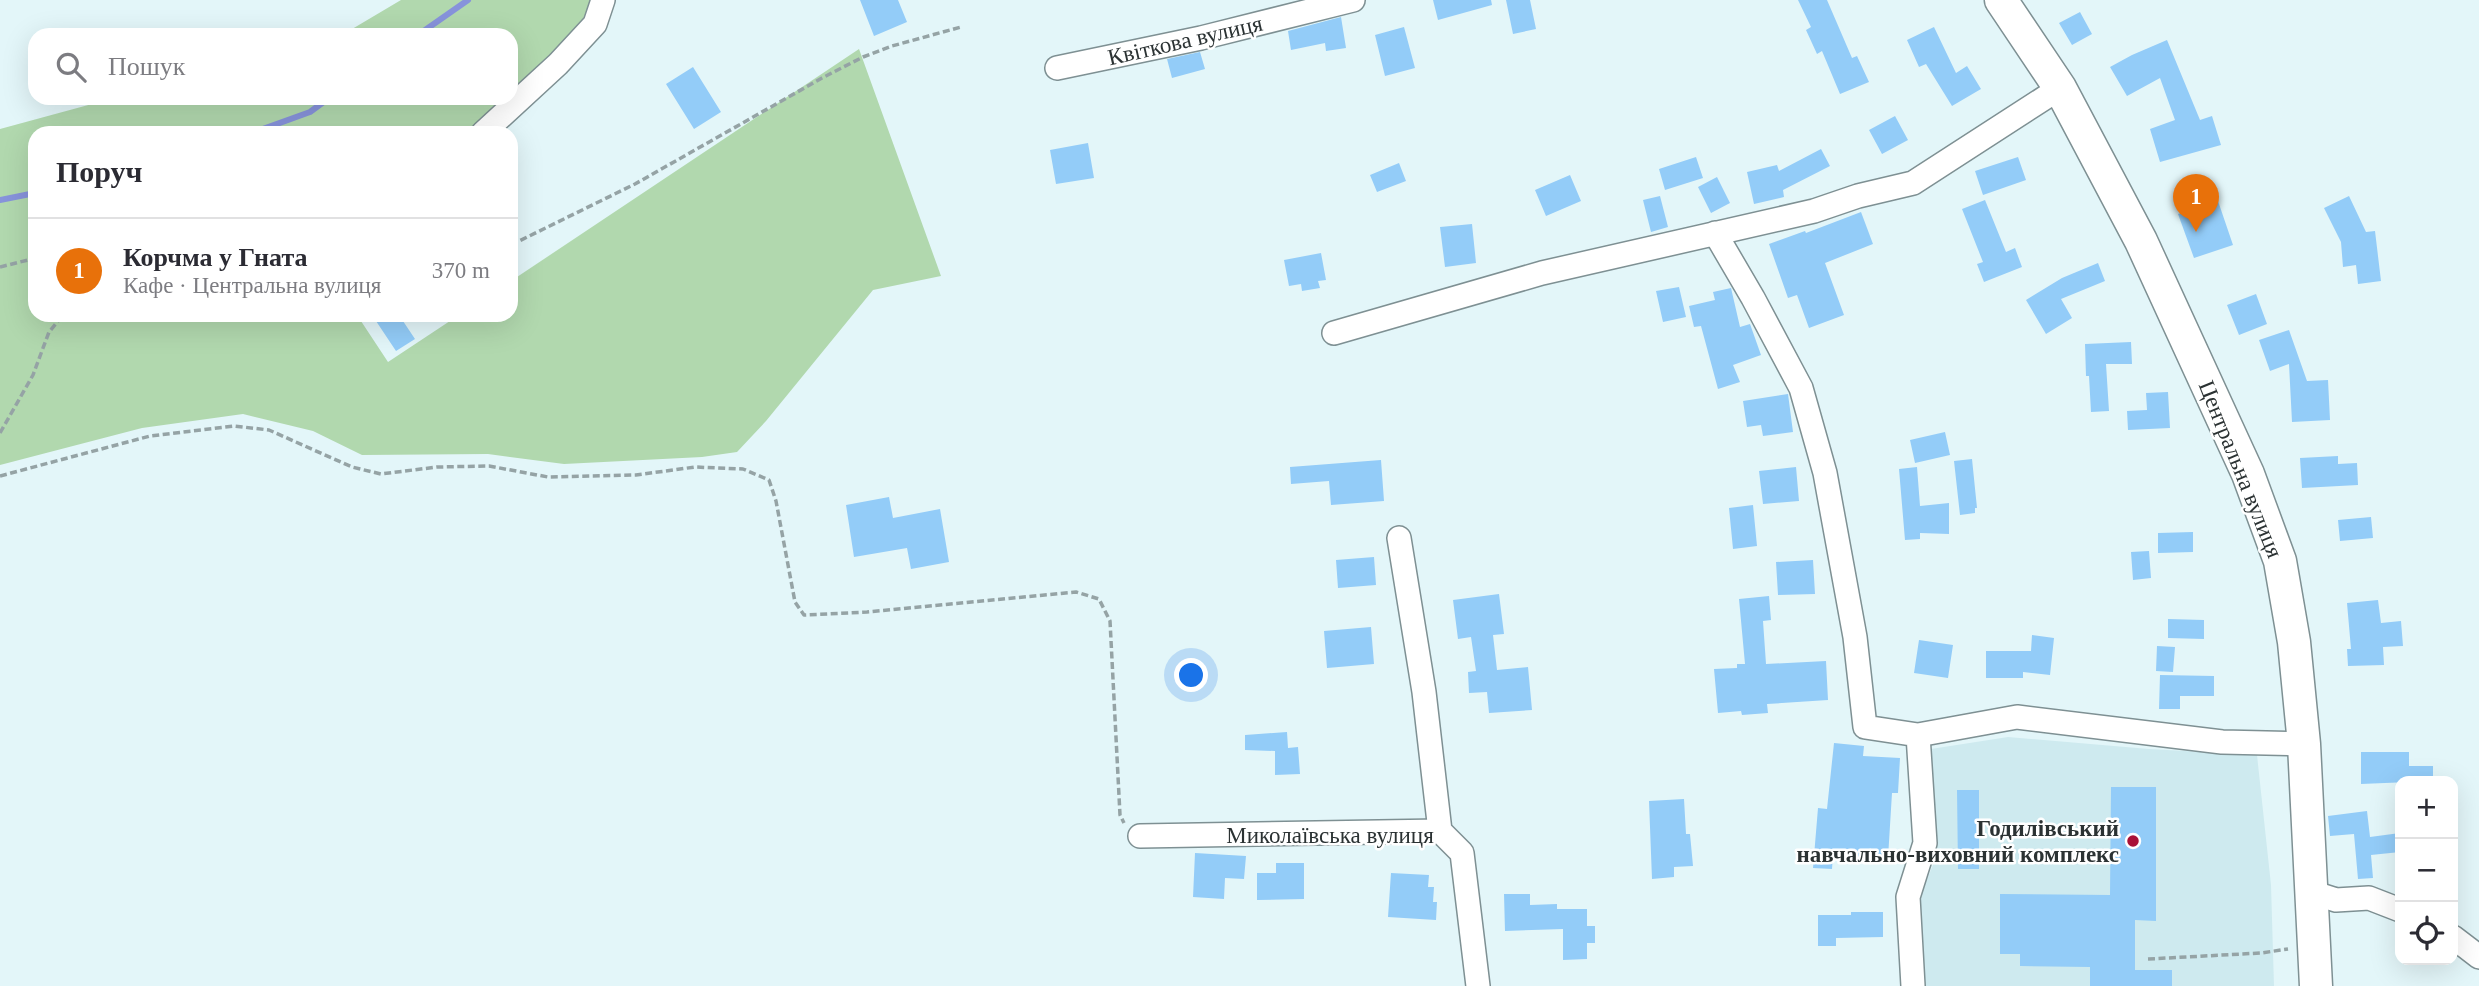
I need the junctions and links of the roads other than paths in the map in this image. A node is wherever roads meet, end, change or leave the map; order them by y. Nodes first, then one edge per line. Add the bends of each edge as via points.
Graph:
1 (603, 0) edge
2 (1353, 0) edge
3 (2001, 0) edge
4 (1057, 68) dead end
5 (2060, 88) junction
6 (518, 101) edge
7 (513, 105) edge
8 (491, 126) edge
9 (1715, 233) junction
10 (1334, 333) dead end
11 (1399, 538) dead end
12 (1918, 735) junction
13 (2304, 744) junction
14 (1440, 831) junction
15 (1140, 836) road end
16 (2311, 892) junction
17 (2395, 908) edge
18 (2458, 941) edge
19 (2479, 957) edge
20 (1478, 986) edge
21 (1913, 986) edge
22 (2316, 986) edge

1 - 6 street via 595,24
2 - 4 street, Квіткова вулиця
3 - 5 main road, Центральна вулиця
5 - 9 street via 1913,183
5 - 13 main road, Центральна вулиця via 2141,241 2248,474 2280,561
7 - 8 street
9 - 10 street via 1542,273
9 - 12 street via 1801,388 1825,473 1855,636 1865,727
11 - 14 street
12 - 13 street via 2018,717 2222,742
12 - 21 street via 1925,843 1908,897
13 - 16 main road, Центральна вулиця
14 - 15 street, Миколаївська вулиця
14 - 20 street, Миколаївська вулиця via 1462,853
16 - 17 street via 2336,900 2369,898
16 - 22 main road, Центральна вулиця
18 - 19 street

